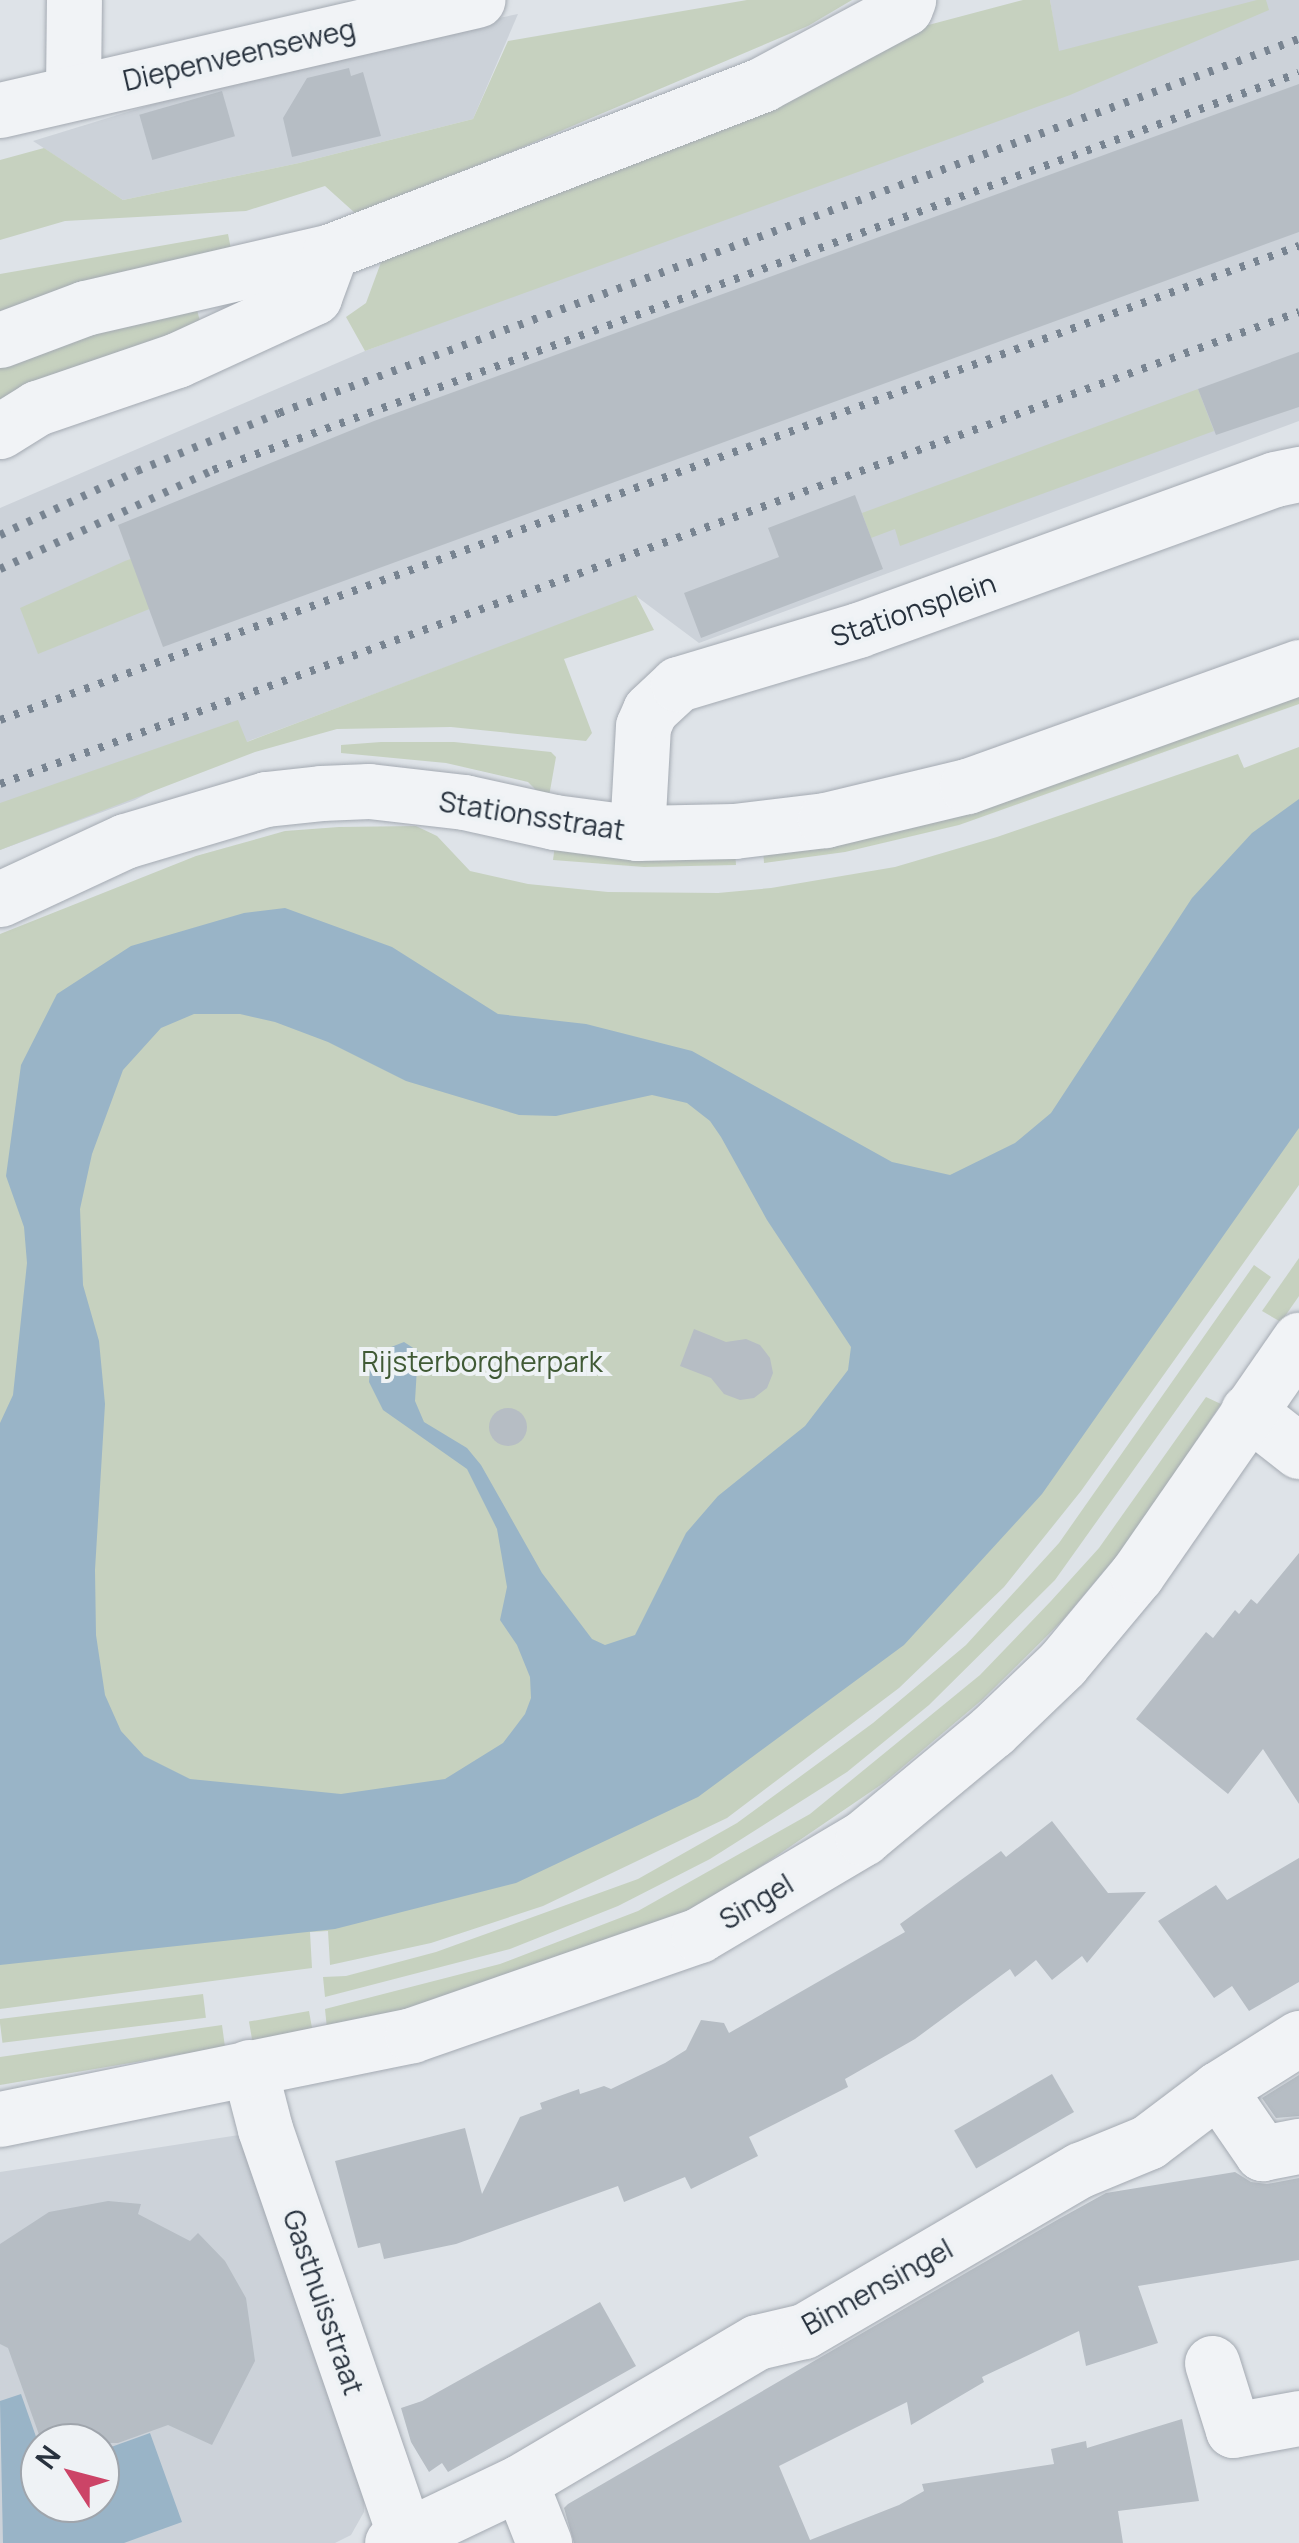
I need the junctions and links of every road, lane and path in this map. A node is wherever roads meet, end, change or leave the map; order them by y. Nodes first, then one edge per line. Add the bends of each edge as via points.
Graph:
1 (74, 0) edge
2 (478, 0) edge
3 (908, 0) edge
4 (73, 91) junction
5 (0, 110) edge
6 (331, 252) junction
7 (0, 340) edge
8 (0, 431) edge
9 (1299, 474) edge
10 (1299, 666) edge
11 (637, 833) junction
12 (0, 899) edge
13 (1299, 1340) edge
14 (1248, 1411) junction
15 (1299, 1450) edge
16 (1299, 2038) edge
17 (250, 2067) junction
18 (1218, 2089) junction
19 (0, 2118) edge
20 (1299, 2146) edge
21 (1212, 2363) dead end
22 (1299, 2418) edge
23 (520, 2482) junction
24 (398, 2539) edge
25 (544, 2543) edge

1 - 4 street
2 - 4 street, Diepenveenseweg
3 - 6 street via 906,8 764,84
4 - 5 street, Diepenveenseweg
6 - 7 street via 85,308
6 - 8 street via 314,296 177,360 37,408
9 - 11 street, Stationsplein via 858,630 678,684 642,726
10 - 11 street, Stationsstraat via 948,790 825,820 734,832
11 - 12 street, Stationsstraat via 464,802 321,792 266,798 125,842
13 - 14 street, Singel
14 - 15 street
14 - 17 street, Singel via 1136,1574 1062,1664 863,1838 699,1935 412,2035
16 - 18 street, Binnensingel
17 - 19 street, Singel
17 - 24 street, Gasthuisstraat via 264,2129
18 - 20 street via 1262,2153
18 - 23 street, Binnensingel via 1148,2142 1080,2170 804,2331 757,2342
21 - 22 street via 1233,2430
23 - 24 street, Binnensingel
23 - 25 street

